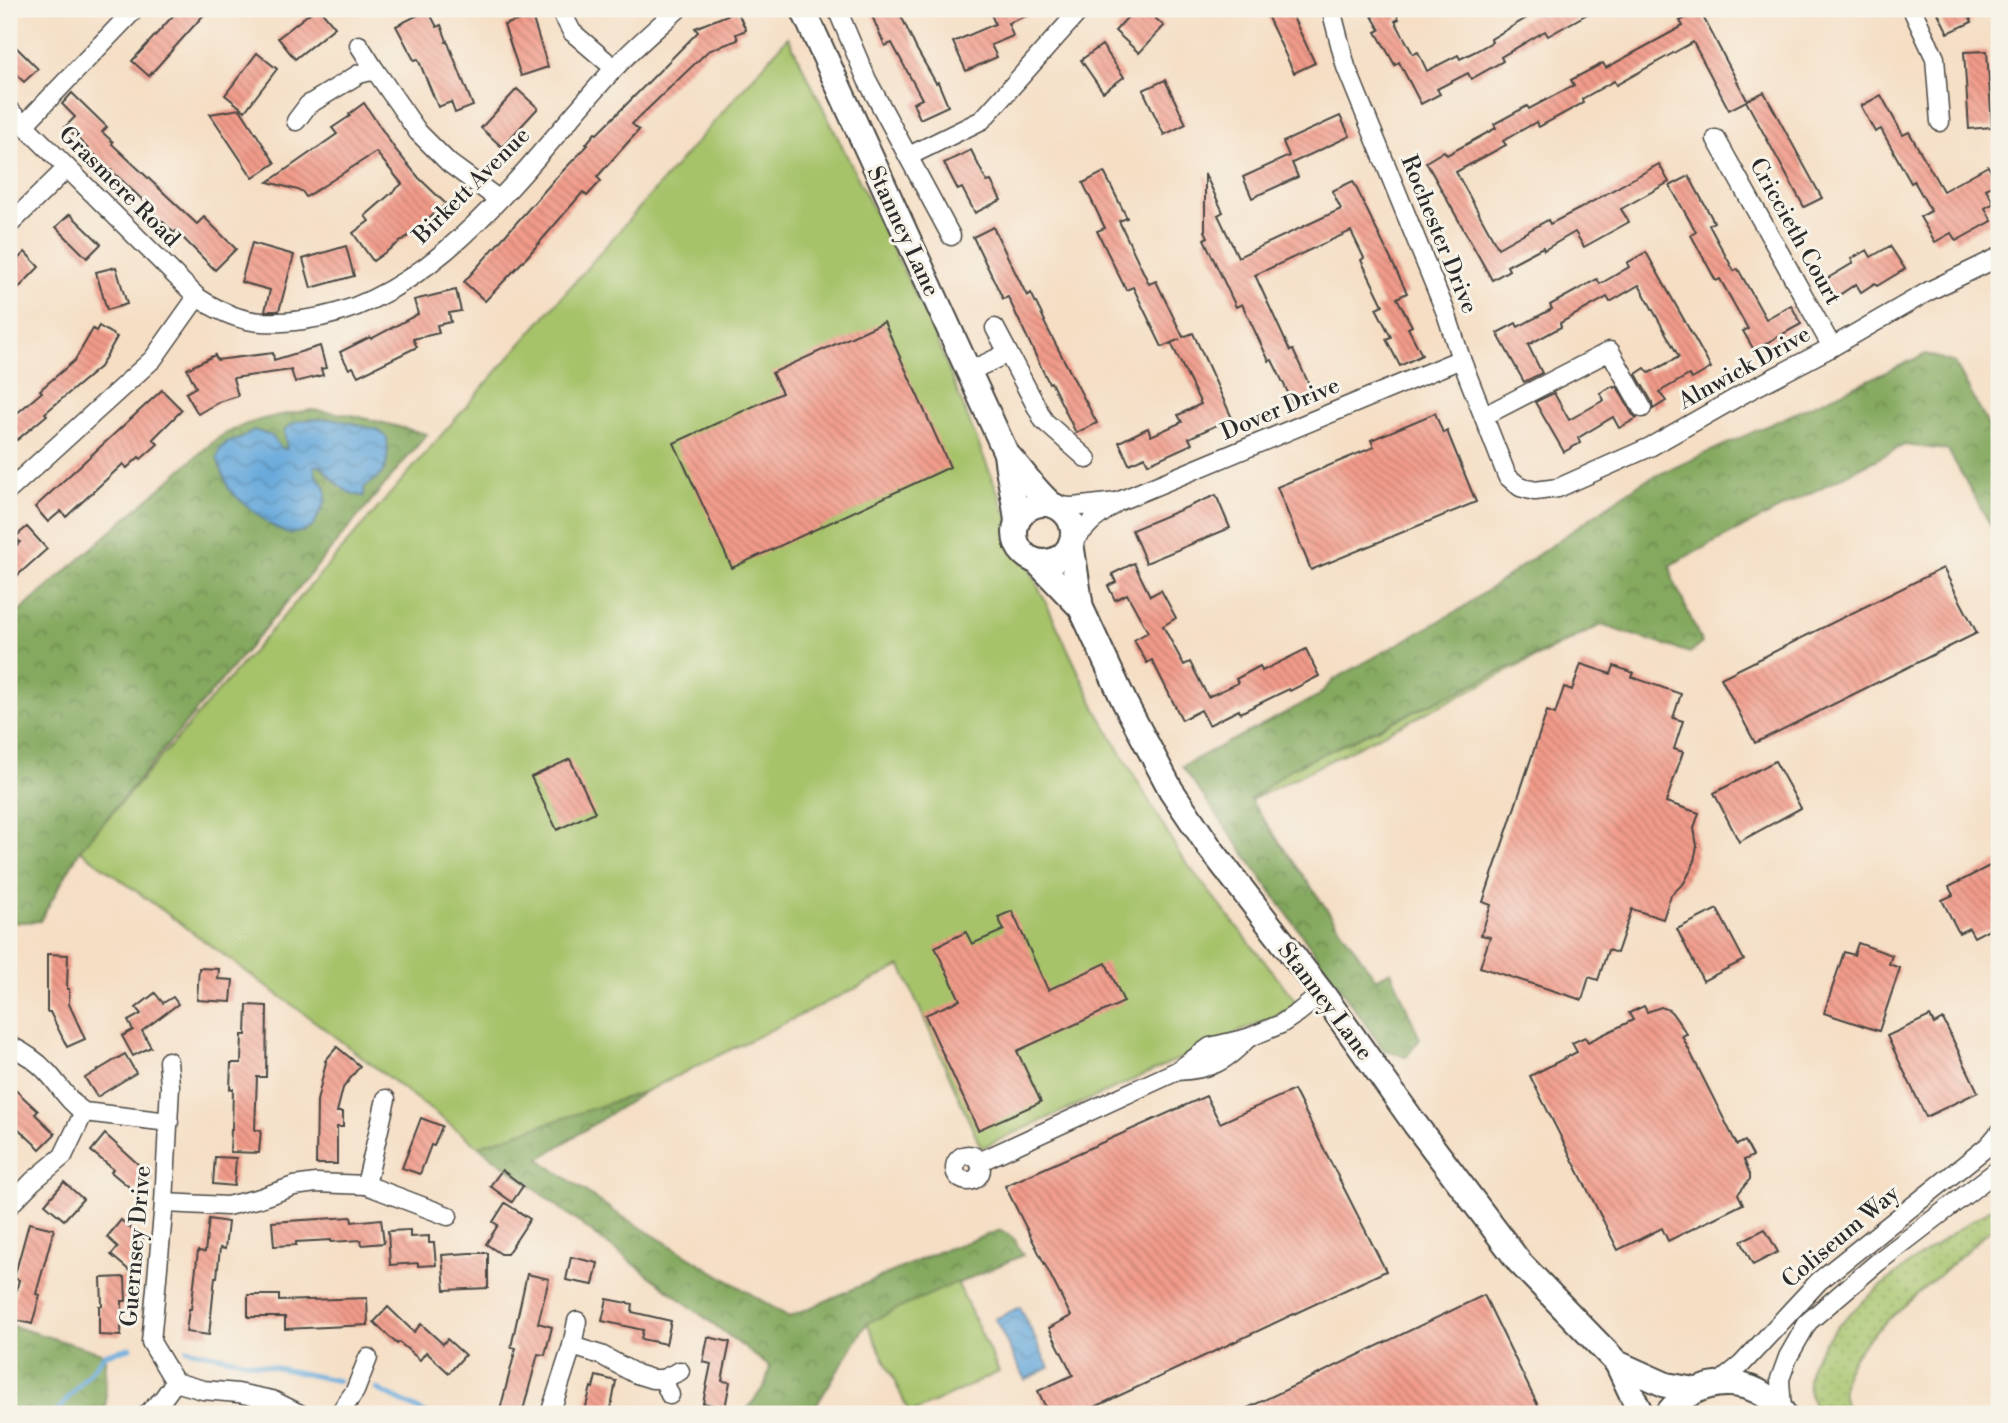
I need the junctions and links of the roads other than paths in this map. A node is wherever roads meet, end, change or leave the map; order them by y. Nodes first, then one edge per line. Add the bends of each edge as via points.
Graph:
1 (135, 9) edge
2 (560, 9) edge
3 (678, 9) edge
4 (803, 9) edge
5 (837, 9) edge
6 (1081, 9) edge
7 (1331, 9) edge
8 (1912, 9) edge
9 (359, 45) dead end
10 (614, 68) junction
11 (375, 70) junction
12 (9, 110) edge
13 (296, 121) dead end
14 (1940, 122) dead end
15 (24, 125) junction
16 (1716, 139) dead end
17 (909, 156) junction
18 (67, 168) junction
19 (498, 199) junction
20 (9, 225) edge
21 (951, 236) dead end
22 (1999, 257) edge
23 (197, 297) junction
24 (995, 328) dead end
25 (1832, 347) junction
26 (1007, 353) junction
27 (1461, 359) junction
28 (970, 371) junction
29 (1642, 408) dead end
30 (1484, 416) junction
31 (1006, 453) junction
32 (1087, 459) dead end
33 (1507, 476) joint
34 (9, 490) edge
35 (1117, 502) junction
36 (1053, 505) junction
37 (1017, 522) junction
38 (1072, 542) junction
39 (1037, 562) junction
40 (1081, 608) junction
41 (1322, 993) junction
42 (9, 1045) edge
43 (168, 1061) dead end
44 (386, 1099) dead end
45 (84, 1112) junction
46 (169, 1122) junction
47 (1999, 1133) edge
48 (979, 1162) dead end
49 (1999, 1169) edge
50 (366, 1185) junction
51 (164, 1203) junction
52 (9, 1206) edge
53 (448, 1216) dead end
54 (577, 1321) dead end
55 (572, 1346) junction
56 (368, 1358) dead end
57 (1617, 1363) junction
58 (680, 1371) dead end
59 (175, 1382) junction
60 (1719, 1383) junction
61 (1695, 1390) junction
62 (1783, 1413) edge
63 (146, 1414) edge
64 (300, 1414) edge
65 (339, 1414) edge
66 (550, 1414) edge
67 (1641, 1414) edge
68 (1667, 1414) edge

1 - 15 street
2 - 10 street via 572,32
3 - 10 street, Birkett Avenue
4 - 28 main road, Stanney Lane
5 - 17 street via 867,80
6 - 17 street via 982,120
7 - 27 street, Rochester Drive via 1346,67 1447,313
8 - 14 street via 1936,58
9 - 11 street
10 - 19 street, Birkett Avenue
11 - 13 street via 359,74 308,105
11 - 19 street via 418,132 449,163
12 - 15 street, Grasmere Road
15 - 18 street, Grasmere Road
16 - 25 street, Criccieth Court
17 - 21 street
18 - 20 street
18 - 23 street, Grasmere Road
19 - 23 street, Birkett Avenue via 456,243 408,280 344,312 256,323 215,309
22 - 25 street, Alnwick Drive
23 - 34 street via 153,359
24 - 26 street
25 - 33 street, Alnwick Drive via 1650,447 1558,488 1535,491
26 - 28 street
26 - 32 street via 1066,452
27 - 30 street, Rochester Drive
27 - 35 street, Dover Drive
28 - 31 main road, Stanney Lane
29 - 30 street via 1610,351
30 - 33 street, Rochester Drive
31 - 36 main road, Stanney Lane
31 - 37 main road, Stanney Lane
35 - 36 street, Dover Drive
35 - 38 street, Dover Drive
36 - 37 main road via 1028,509
36 - 38 main road via 1072,524
37 - 39 main road via 1020,550
38 - 39 main road via 1054,561
38 - 40 main road, Stanney Lane
39 - 40 main road, Stanney Lane
40 - 41 main road, Stanney Lane via 1125,703 1190,821
41 - 48 street via 1291,1018 1248,1038 1219,1063 1177,1071
41 - 57 main road, Stanney Lane via 1520,1263
42 - 45 street via 46,1070
43 - 46 street, Guernsey Drive
44 - 50 street
45 - 46 street
45 - 52 street via 63,1156
46 - 51 street, Guernsey Drive
47 - 60 street, Coliseum Way via 1819,1281
49 - 62 street, Coliseum Way via 1808,1322 1780,1379
50 - 51 street via 294,1186 227,1206
50 - 53 street
51 - 59 street, Guernsey Drive via 151,1342
54 - 55 street
55 - 58 street via 667,1387
55 - 66 street
56 - 65 street via 355,1391
57 - 61 main road, Stanney Lane via 1665,1385
57 - 67 main road, Stanney Lane
59 - 63 street
59 - 64 street via 272,1400
60 - 61 main road
60 - 62 main road via 1748,1387
61 - 68 main road

